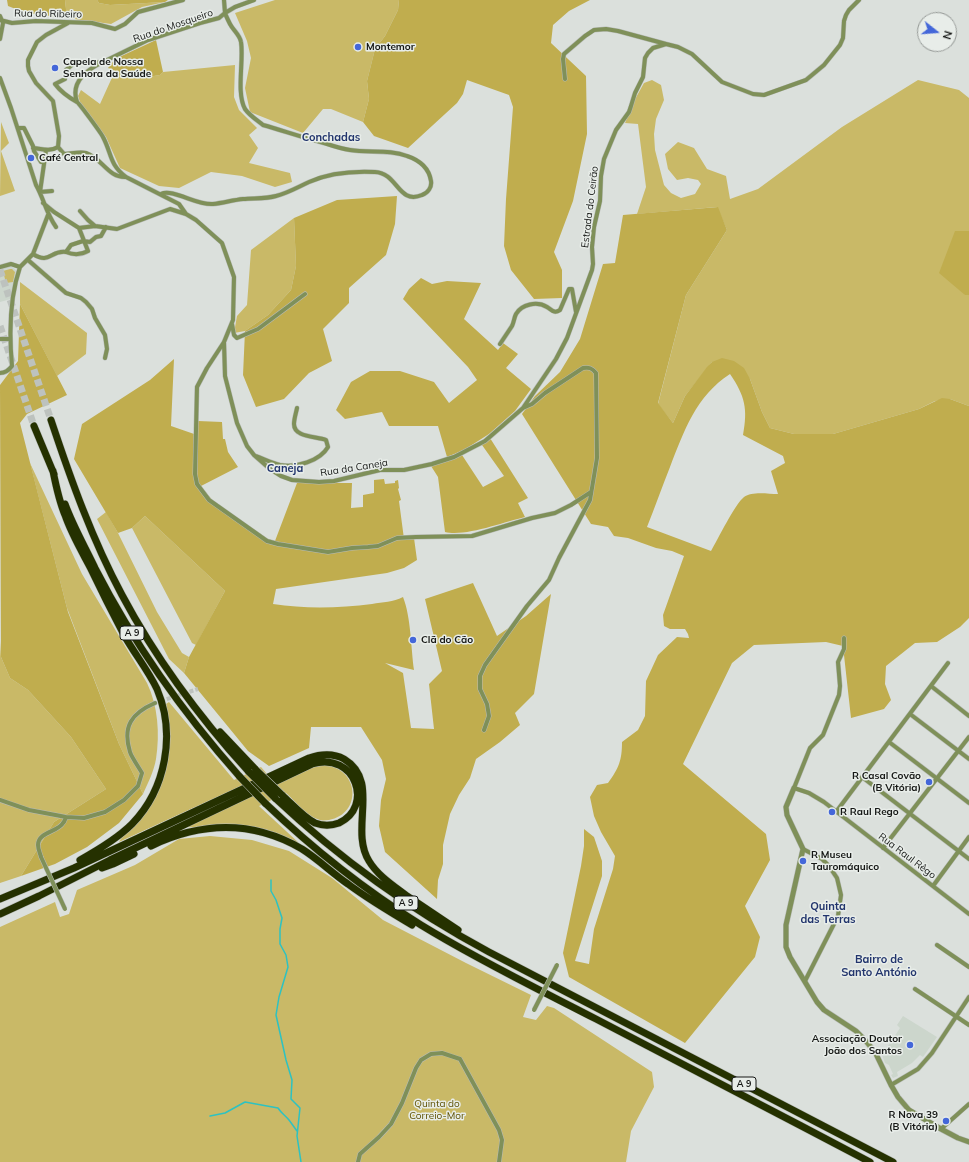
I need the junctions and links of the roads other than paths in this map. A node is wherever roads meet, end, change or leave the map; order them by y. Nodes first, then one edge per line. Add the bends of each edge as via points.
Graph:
1 (182, 0) edge
2 (224, 0) edge
3 (254, 0) edge
4 (859, 0) edge
5 (225, 13) junction
6 (0, 16) edge
7 (1, 20) edge
8 (71, 22) junction
9 (0, 32) edge
10 (0, 39) edge
11 (666, 44) junction
12 (103, 62) junction
13 (0, 78) edge
14 (565, 79) dead end
15 (77, 102) junction
16 (18, 128) junction
17 (33, 148) junction
18 (58, 148) junction
19 (46, 150) junction
20 (44, 162) junction
21 (126, 177) junction
22 (52, 191) dead end
23 (40, 192) junction
24 (161, 194) junction
25 (43, 203) junction
26 (80, 211) dead end
27 (58, 214) junction
28 (186, 214) junction
29 (47, 215) junction
30 (95, 226) junction
31 (56, 227) dead end
32 (106, 227) junction
33 (79, 228) junction
34 (85, 242) junction
35 (66, 252) junction
36 (33, 254) junction
37 (28, 260) junction
38 (0, 267) edge
39 (20, 267) junction
40 (305, 294) dead end
41 (576, 313) junction
42 (232, 324) junction
43 (0, 339) edge
44 (10, 339) junction
45 (224, 342) junction
46 (500, 344) dead end
47 (105, 358) dead end
48 (0, 373) edge
49 (297, 408) dead end
50 (523, 408) junction
51 (51, 420) tunnel mouth
52 (34, 426) tunnel mouth
53 (254, 455) junction
54 (53, 471) junction
55 (590, 492) junction
56 (844, 638) dead end
57 (948, 663) dead end
58 (931, 686) junction
59 (155, 703) tunnel mouth
60 (910, 714) junction
61 (969, 716) edge
62 (484, 730) dead end
63 (969, 737) edge
64 (889, 742) junction
65 (958, 751) junction
66 (969, 759) edge
67 (253, 771) junction
68 (862, 777) junction
69 (937, 779) junction
70 (794, 788) junction
71 (0, 800) edge
72 (969, 803) edge
73 (836, 812) junction
74 (910, 813) junction
75 (66, 817) junction
76 (969, 837) edge
77 (803, 848) junction
78 (883, 848) junction
79 (958, 851) junction
80 (969, 859) edge
81 (61, 873) junction
82 (82, 875) junction
83 (932, 886) junction
84 (0, 899) edge
85 (65, 909) dead end
86 (0, 914) edge
87 (969, 914) edge
88 (937, 945) dead end
89 (489, 964) junction
90 (557, 965) dead end
91 (969, 967) edge
92 (805, 981) junction
93 (552, 984) junction
94 (915, 990) dead end
95 (969, 997) edge
96 (534, 1010) dead end
97 (956, 1016) junction
98 (969, 1025) edge
99 (891, 1085) junction
100 (969, 1104) edge
101 (941, 1129) junction
102 (969, 1142) edge
103 (358, 1162) edge
104 (498, 1162) edge
105 (870, 1162) edge
106 (893, 1162) edge

1 - 8 street, Rua do Ribeiro via 138,12 115,29 92,23
2 - 5 street
3 - 5 street
4 - 11 street via 846,15 840,45 824,65 806,80 764,95 753,94 722,82 692,54
5 - 12 street, Rua do Mosqueiro via 219,18 148,40
5 - 24 street, Rua do Mosqueiro via 241,40 242,102 251,116 263,125 350,150 393,152 407,156 423,164 432,182 430,190 419,196 408,196 401,192 389,176 379,172 367,172 337,174 310,181 275,196 211,204 164,192
6 - 7 street
7 - 8 street, Rua do Ribeiro via 12,23
7 - 9 street
8 - 18 street via 40,39 28,60 29,71 36,83 55,106
9 - 10 street
11 - 14 street via 618,31 594,30 564,54
11 - 41 street, Estrada do Ceirão via 653,48 645,58 643,77 604,159 600,201 594,227 592,270
12 - 15 street, Rua do Mosqueiro via 88,70 76,85
12 - 15 street via 74,63 66,70 65,79 56,84 69,99
13 - 16 street
15 - 21 street via 103,137 115,167
16 - 17 street via 24,128
16 - 23 street via 32,175
17 - 19 street
17 - 20 street via 41,162
18 - 19 street
18 - 21 street via 64,154 86,153 100,161 106,169
19 - 20 street
20 - 23 street
21 - 24 street
22 - 23 street
23 - 25 street
24 - 28 street via 179,204
25 - 27 street
25 - 29 street
26 - 30 street
27 - 29 street
27 - 33 street
28 - 32 street via 170,209 118,229
28 - 42 street, Rua da Caneja via 222,243 234,277
29 - 31 street
29 - 36 street
30 - 32 street
30 - 33 street
32 - 34 street via 101,236
33 - 34 street
34 - 35 street via 71,245
34 - 35 street via 88,251 79,254
35 - 36 street via 61,251 44,259
36 - 37 street
37 - 39 street
37 - 47 street via 66,293 81,298 92,309 105,335
38 - 39 street via 10,264
39 - 44 street via 11,308
40 - 42 street via 258,329 240,337 234,335
41 - 46 street via 572,289 569,289 557,312 541,305 524,307 516,314 512,326
41 - 50 street, Estrada do Ceirão via 564,345
42 - 45 street, Rua da Caneja
43 - 44 street
44 - 48 street via 12,366 4,373
45 - 53 street, Rua da Caneja via 225,376 237,423
45 - 55 street via 197,387 197,484 209,500 267,541 328,552 373,546 397,538 472,536 555,513
49 - 53 street via 295,429 298,433 326,440 326,451 304,463 291,466 280,465
50 - 53 street, Rua da Caneja via 485,441 454,457 404,470 380,470 334,481 297,481 281,476
50 - 55 street via 583,368 593,369 596,373 597,458
51 - 67 highway, A 9 via 93,536 132,614 179,686 206,721
52 - 54 highway, A 9
54 - 81 highway via 64,515 72,533 124,635 156,689 164,716 166,737 163,770 156,790 145,808 125,831
54 - 89 highway, A 9, bridge via 66,508 90,557 139,645 186,713 240,777 309,844 366,889
55 - 62 street via 590,500 549,580 527,606 480,676 480,689 489,716
56 - 70 street via 844,649 838,662 839,695 822,735 810,748
57 - 58 street
58 - 60 street
58 - 61 street
59 - 75 street via 143,708 133,717 127,732 130,753 142,773 138,786 124,800 105,812 84,818
60 - 64 street
60 - 65 street
63 - 65 street
64 - 68 street
64 - 69 street
65 - 66 street
65 - 69 street
67 - 82 highway, bridge via 282,795 311,820 320,824 341,822 350,814 356,802 357,794 352,775 336,763 320,761 307,766 185,824
67 - 93 highway, A 9, bridge via 275,798 330,847 396,896 466,939
68 - 73 street
68 - 74 street
69 - 72 street
69 - 74 street
70 - 73 street, Rua Raul Rêgo via 809,793
70 - 77 street via 786,807 787,815
71 - 75 street via 29,810
73 - 78 street, Rua Raul Rêgo
74 - 78 street
74 - 79 street
75 - 85 street, bridge via 63,824 43,836 38,844 41,857
76 - 79 street
77 - 92 street via 785,938 790,957
77 - 92 street via 829,866 837,878 841,895 838,916
78 - 83 street, Rua Raul Rêgo
79 - 80 street
79 - 83 street
81 - 84 highway
81 - 93 highway via 309,758 323,754 336,756 353,767 361,779 361,837 366,857 376,871 437,916
82 - 86 highway
82 - 89 highway via 183,833 215,827 248,829 301,849 396,916
83 - 87 street, Rua Raul Rêgo
88 - 91 street
89 - 105 highway, A 9
90 - 96 street, bridge
92 - 99 street via 824,1010 847,1025 875,1052
93 - 106 highway, A 9
94 - 97 street
95 - 97 street
97 - 98 street
97 - 99 street via 932,1053 918,1069
99 - 101 street via 908,1110
100 - 101 street
101 - 102 street
103 - 104 street via 360,1154 391,1124 421,1060 431,1054 442,1053 460,1059 499,1130 502,1140

